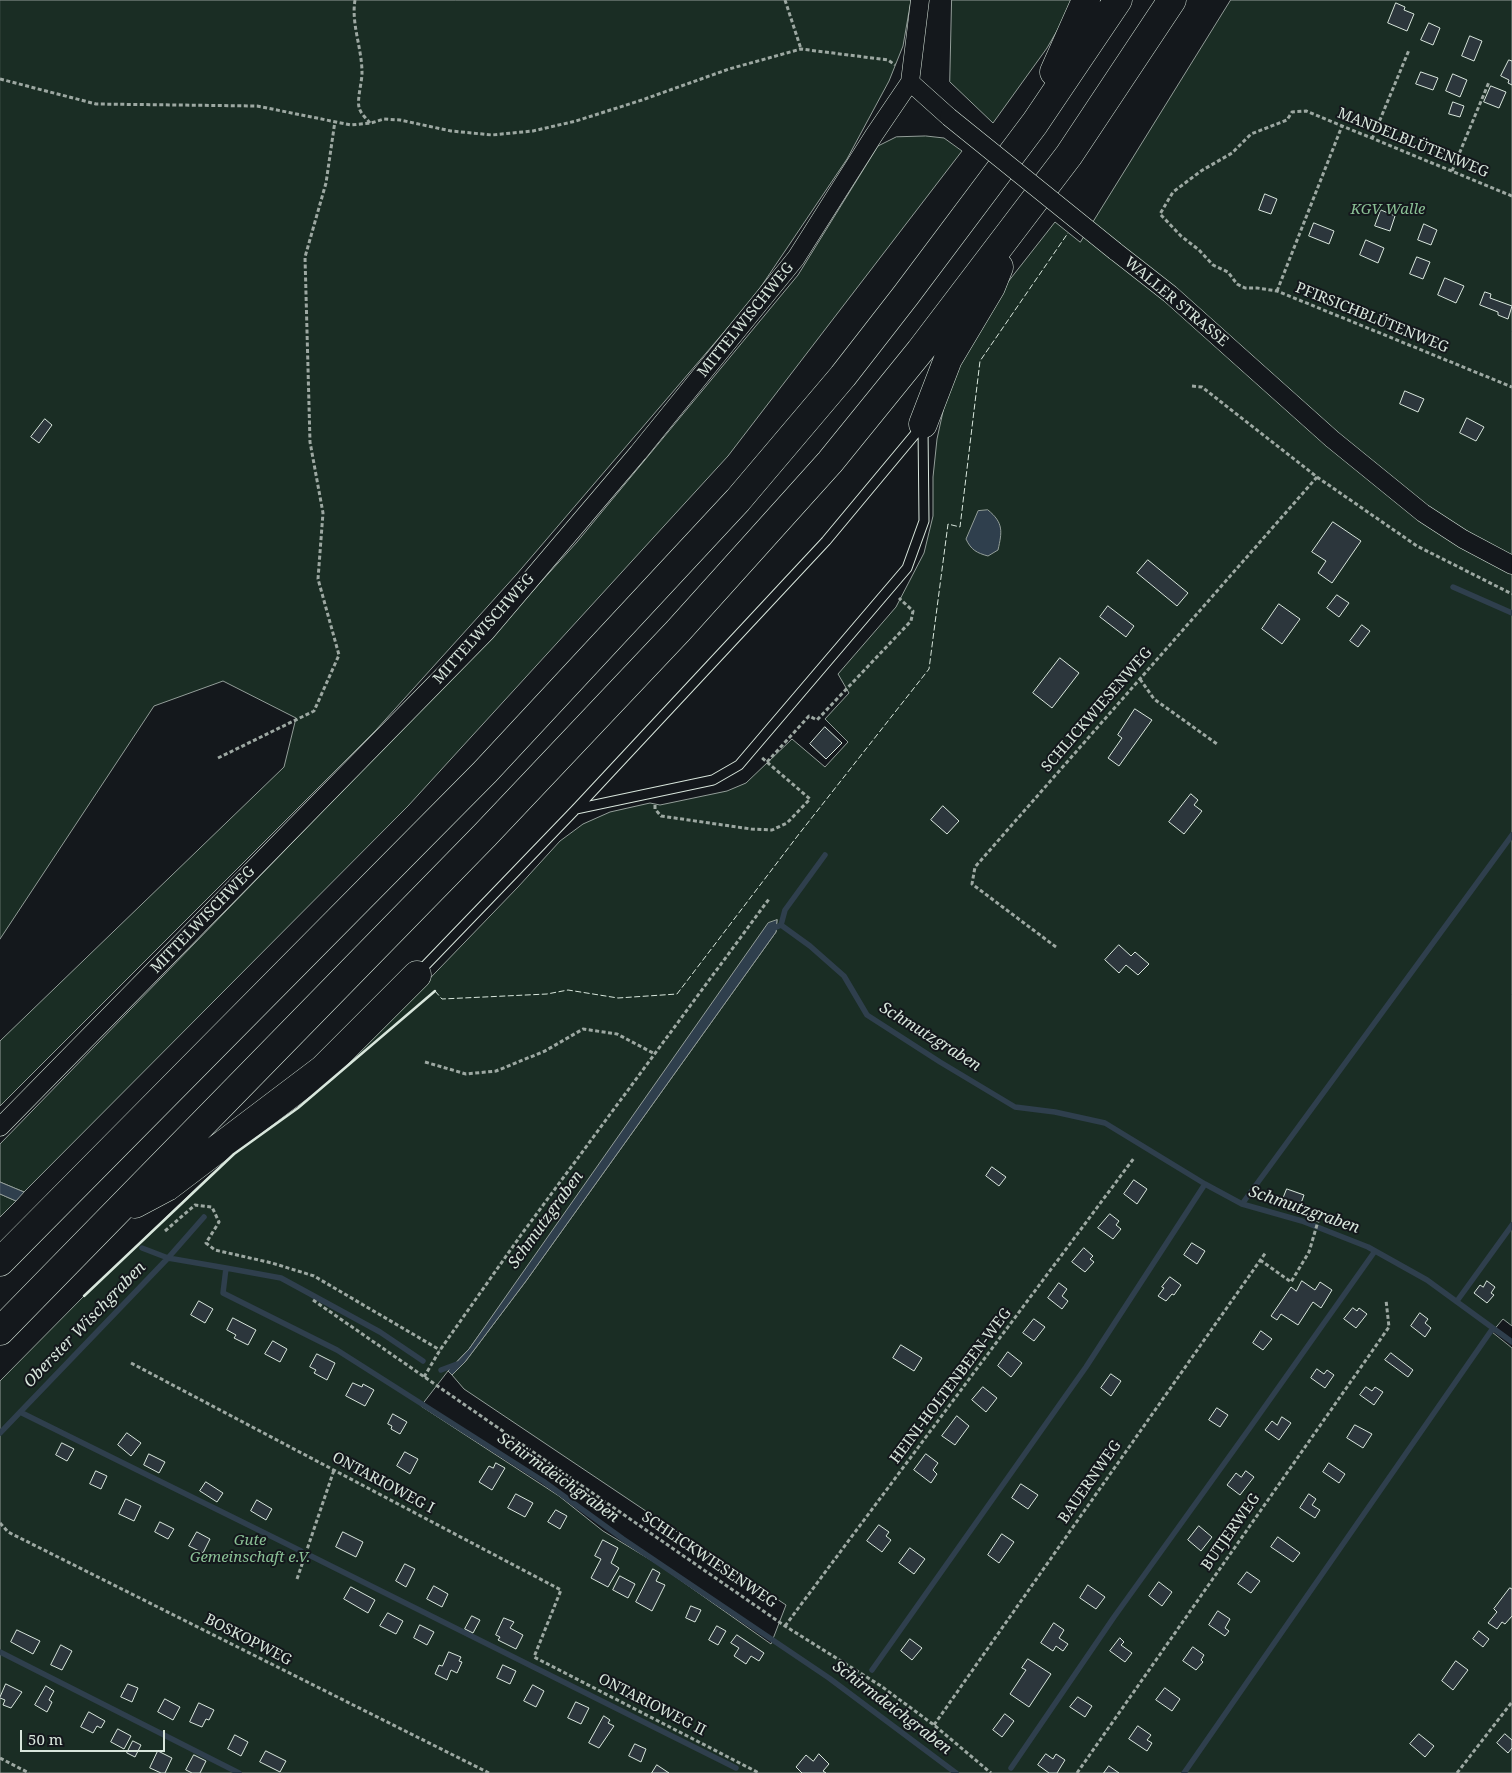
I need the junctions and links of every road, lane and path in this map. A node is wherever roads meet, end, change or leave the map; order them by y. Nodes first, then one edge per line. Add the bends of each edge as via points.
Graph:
1 (355, 0) edge
2 (785, 0) edge
3 (920, 0) edge
4 (1086, 0) edge
5 (1118, 0) edge
6 (1172, 0) edge
7 (801, 49) junction
8 (1409, 50) dead end
9 (0, 79) edge
10 (910, 82) junction
11 (1488, 82) dead end
12 (334, 121) junction
13 (371, 123) junction
14 (1035, 123) junction
15 (1342, 126) junction
16 (1372, 138) junction
17 (1452, 171) junction
18 (1512, 196) edge
19 (1019, 221) junction
20 (1277, 291) junction
21 (1192, 386) dead end
22 (1512, 387) edge
23 (923, 424) junction
24 (1317, 477) junction
25 (1512, 565) edge
26 (889, 588) junction
27 (1512, 594) edge
28 (1140, 679) junction
29 (1217, 744) dead end
30 (752, 749) junction
31 (218, 758) dead end
32 (767, 762) junction
33 (654, 792) junction
34 (576, 809) junction
35 (769, 899) dead end
36 (1056, 947) dead end
37 (417, 975) joint
38 (655, 1054) junction
39 (425, 1062) dead end
40 (0, 1127) edge
41 (1134, 1158) dead end
42 (110, 1218) junction
43 (1319, 1218) dead end
44 (165, 1231) dead end
45 (1266, 1252) dead end
46 (1260, 1260) junction
47 (0, 1262) edge
48 (313, 1300) dead end
49 (1386, 1300) dead end
50 (0, 1331) edge
51 (440, 1350) junction
52 (131, 1363) dead end
53 (424, 1377) junction
54 (334, 1470) junction
55 (0, 1523) edge
56 (297, 1580) dead end
57 (785, 1626) junction
58 (534, 1657) joint
59 (1512, 1702) edge
60 (934, 1725) junction
61 (0, 1758) edge
62 (27, 1772) edge
63 (489, 1773) edge
64 (759, 1773) edge
65 (991, 1773) edge
66 (1077, 1773) edge
67 (1457, 1773) edge

1 - 13 path via 353,13 362,72 359,107
2 - 7 path
3 - 10 street
4 - 14 highway
5 - 14 highway
6 - 19 highway via 1069,155
7 - 10 path via 888,60 900,68
7 - 13 path via 729,69 576,121 533,130 492,135 451,132 400,120 384,119
8 - 16 path
9 - 12 path via 96,104 257,106
10 - 25 street, WALLER STRASSE, bridge via 1170,294 1332,440 1416,507 1463,539
10 - 40 street, MITTELWISCHWEG via 796,258 638,453 486,632
11 - 17 path
12 - 13 path via 351,125
12 - 31 path via 326,183 305,257 310,442 323,512 318,578 339,654 314,710
14 - 47 highway via 844,376 738,500 485,772
15 - 16 path, MANDELBLÜTENWEG
15 - 20 path, PFIRSICHBLÜTENWEG
15 - 20 path, MANDELBLÜTENWEG via 1306,111 1292,112 1287,120 1251,134 1232,153 1173,192 1160,214 1180,236 1213,266 1228,272 1237,284 1245,288
16 - 17 path, MANDELBLÜTENWEG
17 - 18 path, MANDELBLÜTENWEG
19 - 23 highway via 991,287 948,359
19 - 42 highway via 830,462 678,631
20 - 22 path, PFIRSICHBLÜTENWEG
21 - 24 path via 1202,387
23 - 26 lane via 924,521 907,568
23 - 34 lane via 826,541
24 - 27 path via 1417,546
24 - 28 path, SCHLICKWIESENWEG
26 - 30 lane
26 - 32 path via 913,611 911,621 817,720 809,716
28 - 29 path via 1154,699
28 - 36 path, SCHLICKWIESENWEG via 975,867 972,884
30 - 32 path
30 - 33 lane via 739,765 713,780
32 - 33 path via 810,799 787,823 772,830 661,816 655,809
33 - 34 lane
34 - 37 lane
35 - 38 path
37 - 42 highway via 323,1069 167,1187
38 - 39 path via 617,1034 583,1029 546,1051 496,1072 466,1074
38 - 51 path
41 - 57 path, HEINI-HOLTENBEEN-WEG
42 - 50 highway
43 - 46 path via 1309,1252 1291,1282
44 - 51 path via 196,1205 212,1207 219,1222 206,1243 216,1250 314,1276
45 - 46 path, BAUERNWEG
46 - 60 path, BAUERNWEG
48 - 53 path, SCHLICKWIESENWEG
49 - 66 path, BUTJERWEG via 1389,1327
51 - 53 path
52 - 54 path, ONTARIOWEG I
53 - 57 path, SCHLICKWIESENWEG
54 - 56 path
54 - 58 path, ONTARIOWEG I via 561,1590
55 - 63 path, BOSKOPWEG via 8,1532
57 - 60 path, SCHLICKWIESENWEG via 881,1686
58 - 64 path, ONTARIOWEG II
59 - 67 path
60 - 65 path, SCHLICKWIESENWEG
61 - 62 path

